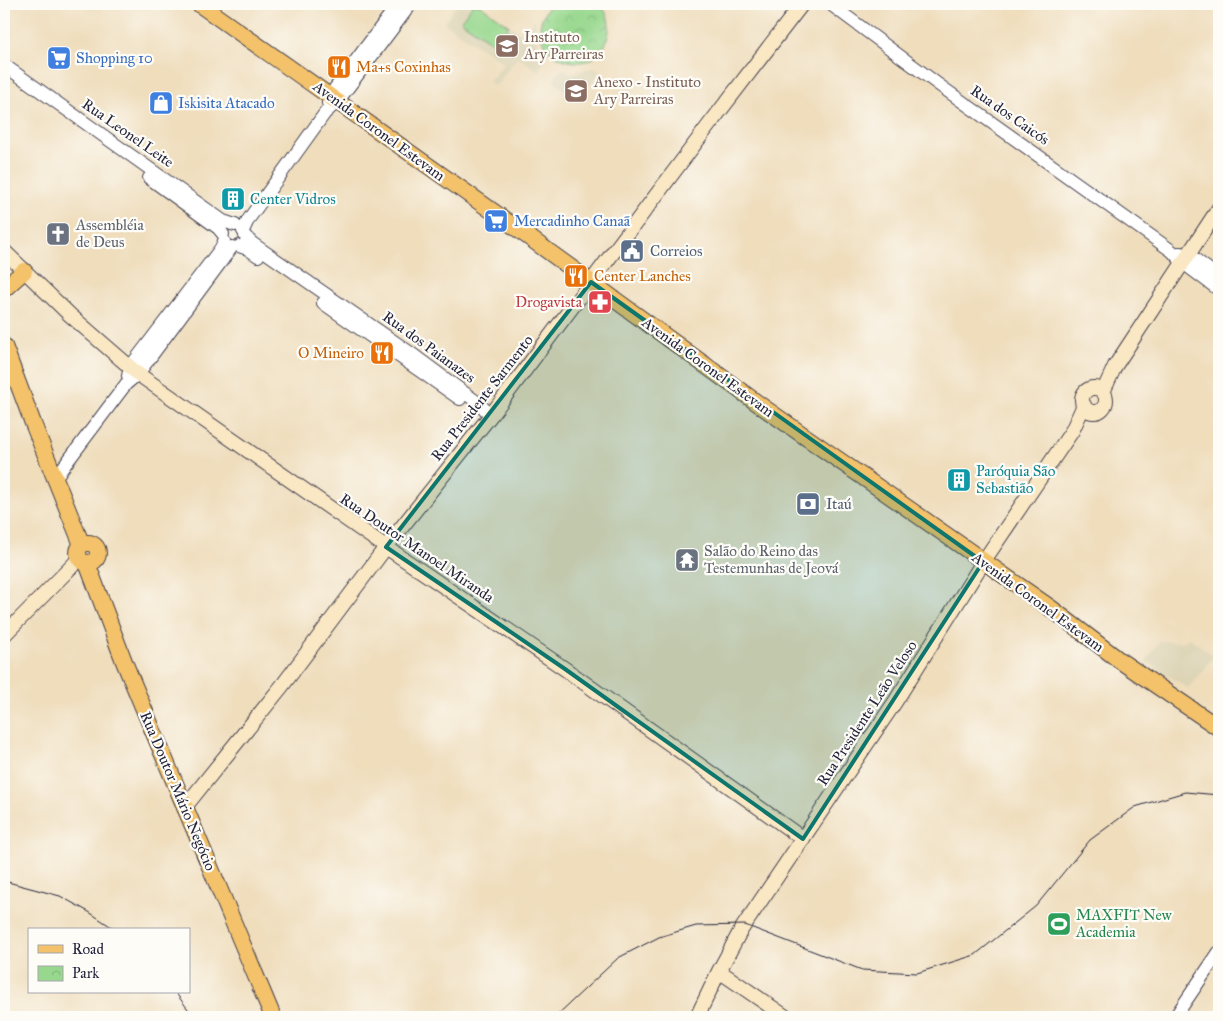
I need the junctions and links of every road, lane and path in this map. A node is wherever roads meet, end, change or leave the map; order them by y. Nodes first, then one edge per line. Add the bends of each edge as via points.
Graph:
1 (199, 4) edge
2 (398, 4) edge
3 (411, 4) edge
4 (802, 4) edge
5 (830, 4) edge
6 (388, 27) junction
7 (7, 72) edge
8 (334, 98) junction
9 (1219, 208) edge
10 (236, 234) junction
11 (4, 251) edge
12 (1186, 259) junction
13 (24, 271) junction
14 (1219, 277) edge
15 (591, 282) junction
16 (4, 289) edge
17 (1219, 290) edge
18 (4, 346) edge
19 (134, 371) junction
20 (1099, 390) junction
21 (1088, 408) junction
22 (491, 415) junction
23 (55, 478) junction
24 (386, 547) junction
25 (84, 557) junction
26 (983, 562) junction
27 (4, 634) edge
28 (1219, 728) edge
29 (184, 808) junction
30 (803, 839) junction
31 (1219, 952) edge
32 (719, 971) junction
33 (273, 1017) edge
34 (697, 1017) edge
35 (786, 1017) edge
36 (1175, 1017) edge

1 - 8 main road, Avenida Coronel Estevam
2 - 6 street
3 - 6 street
4 - 15 main road, Rua Presidente Sarmento
5 - 12 street, Rua dos Caicós
6 - 8 street
7 - 10 street, Rua Leonel Leite via 223,221
8 - 10 street
8 - 15 main road, Avenida Coronel Estevam
9 - 12 main road
10 - 19 street
10 - 22 street, Rua dos Paianazes via 416,356
11 - 13 main road, Rua Doutor Manoel Miranda
12 - 14 street, Rua dos Caicós
12 - 17 street, Rua dos Caicós
12 - 20 main road
13 - 16 main road
13 - 19 main road, Rua Doutor Manoel Miranda
15 - 22 main road, Rua Presidente Sarmento
15 - 26 main road, Avenida Coronel Estevam via 760,406
18 - 23 main road, Rua Doutor Mário Negócio
19 - 23 street
19 - 24 main road, Rua Doutor Manoel Miranda
20 - 21 main road via 1088,390 1084,394
20 - 21 main road via 1106,401 1104,407 1099,410
21 - 26 main road, Rua Presidente Leão Veloso
22 - 24 main road, Rua Presidente Sarmento
23 - 25 main road, Rua Doutor Mário Negócio
24 - 29 main road, Rua Presidente Sarmento via 282,686
24 - 30 main road, Rua Doutor Manoel Miranda via 565,668
25 - 27 main road
25 - 29 main road, Rua Doutor Mário Negócio
26 - 28 main road, Avenida Coronel Estevam
26 - 30 main road, Rua Presidente Leão Veloso
29 - 33 main road, Rua Doutor Mário Negócio
30 - 32 main road, Rua Presidente Leão Veloso via 742,930
31 - 36 street
32 - 34 main road, Rua Presidente Leão Veloso
32 - 35 main road

